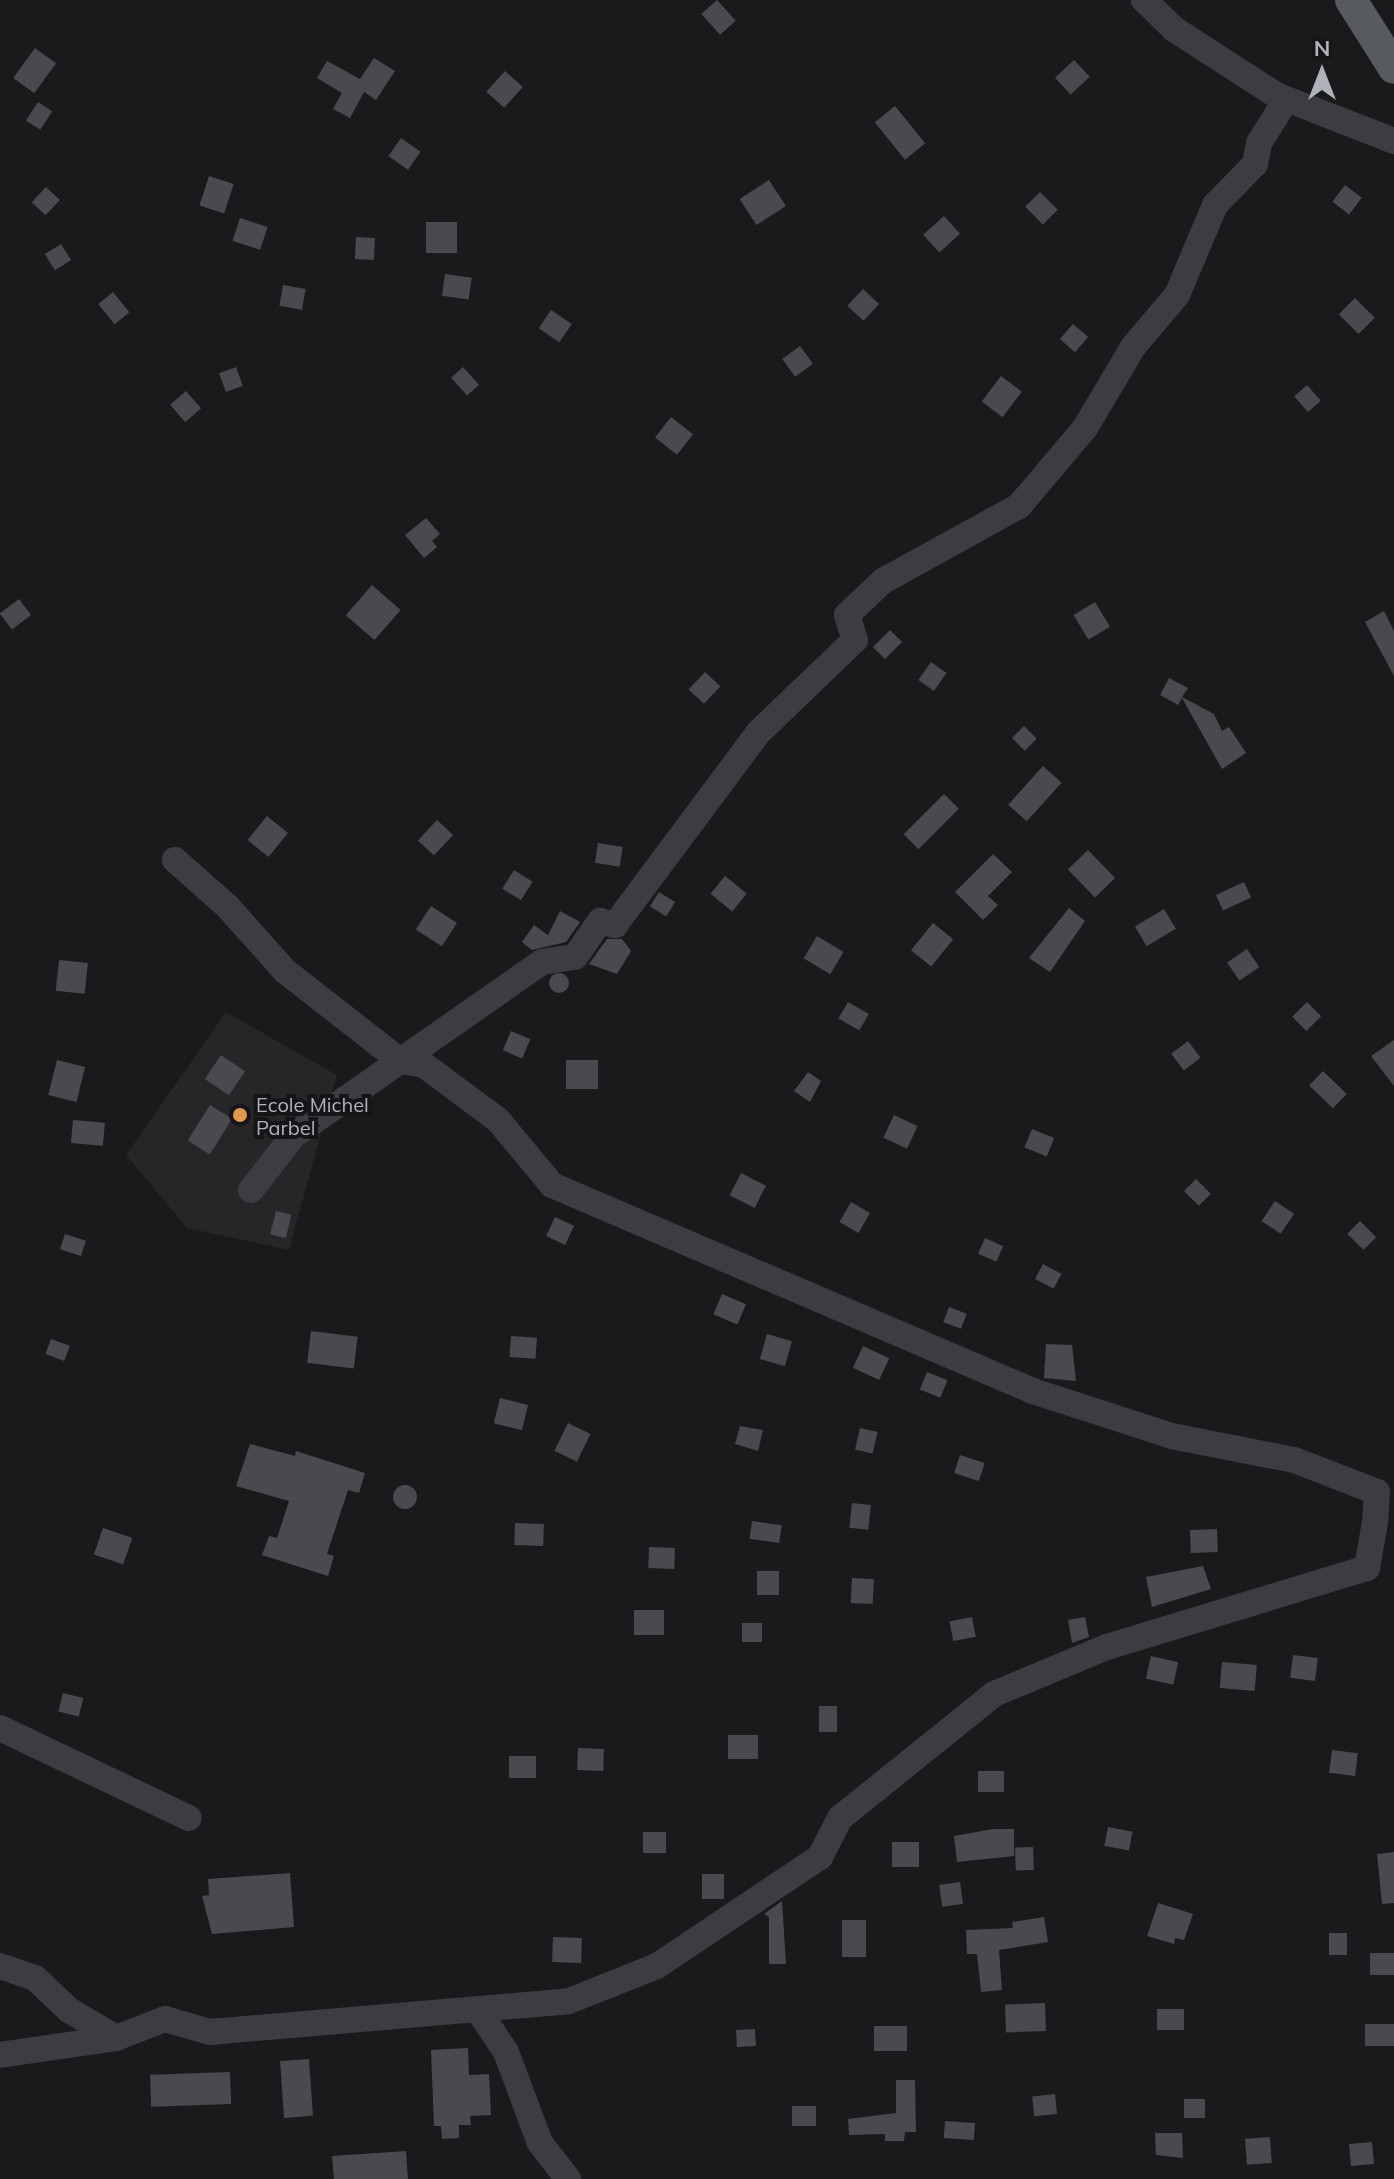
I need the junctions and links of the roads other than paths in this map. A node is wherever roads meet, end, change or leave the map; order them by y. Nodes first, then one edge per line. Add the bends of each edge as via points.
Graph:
1 (1144, 0) edge
2 (1351, 0) edge
3 (1394, 68) edge
4 (1286, 100) junction
5 (1394, 141) edge
6 (175, 860) dead end
7 (399, 1060) junction
8 (251, 1190) dead end
9 (1384, 1528) edge
10 (0, 1728) edge
11 (189, 1818) dead end
12 (0, 1966) edge
13 (478, 2010) junction
14 (116, 2038) junction
15 (0, 2055) edge
16 (568, 2179) edge

1 - 4 street via 1174,29
2 - 3 main road
4 - 5 street
4 - 7 street via 1259,143 1255,164 1215,205 1177,295 1133,347 1085,428 1019,506 883,581 847,615 855,640 759,732 615,925 600,921 575,957 542,962
6 - 7 street via 228,907 285,971
7 - 8 street via 294,1135
7 - 9 street via 424,1065 498,1120 552,1185 1033,1391 1172,1436 1294,1460 1377,1492
9 - 13 street via 1367,1568 1107,1647 994,1694 840,1818 820,1857 657,1966 569,2001
10 - 11 street
12 - 14 street via 35,1978 69,2010
13 - 14 street via 210,2032 165,2019
13 - 16 street via 506,2052 540,2143
14 - 15 street

